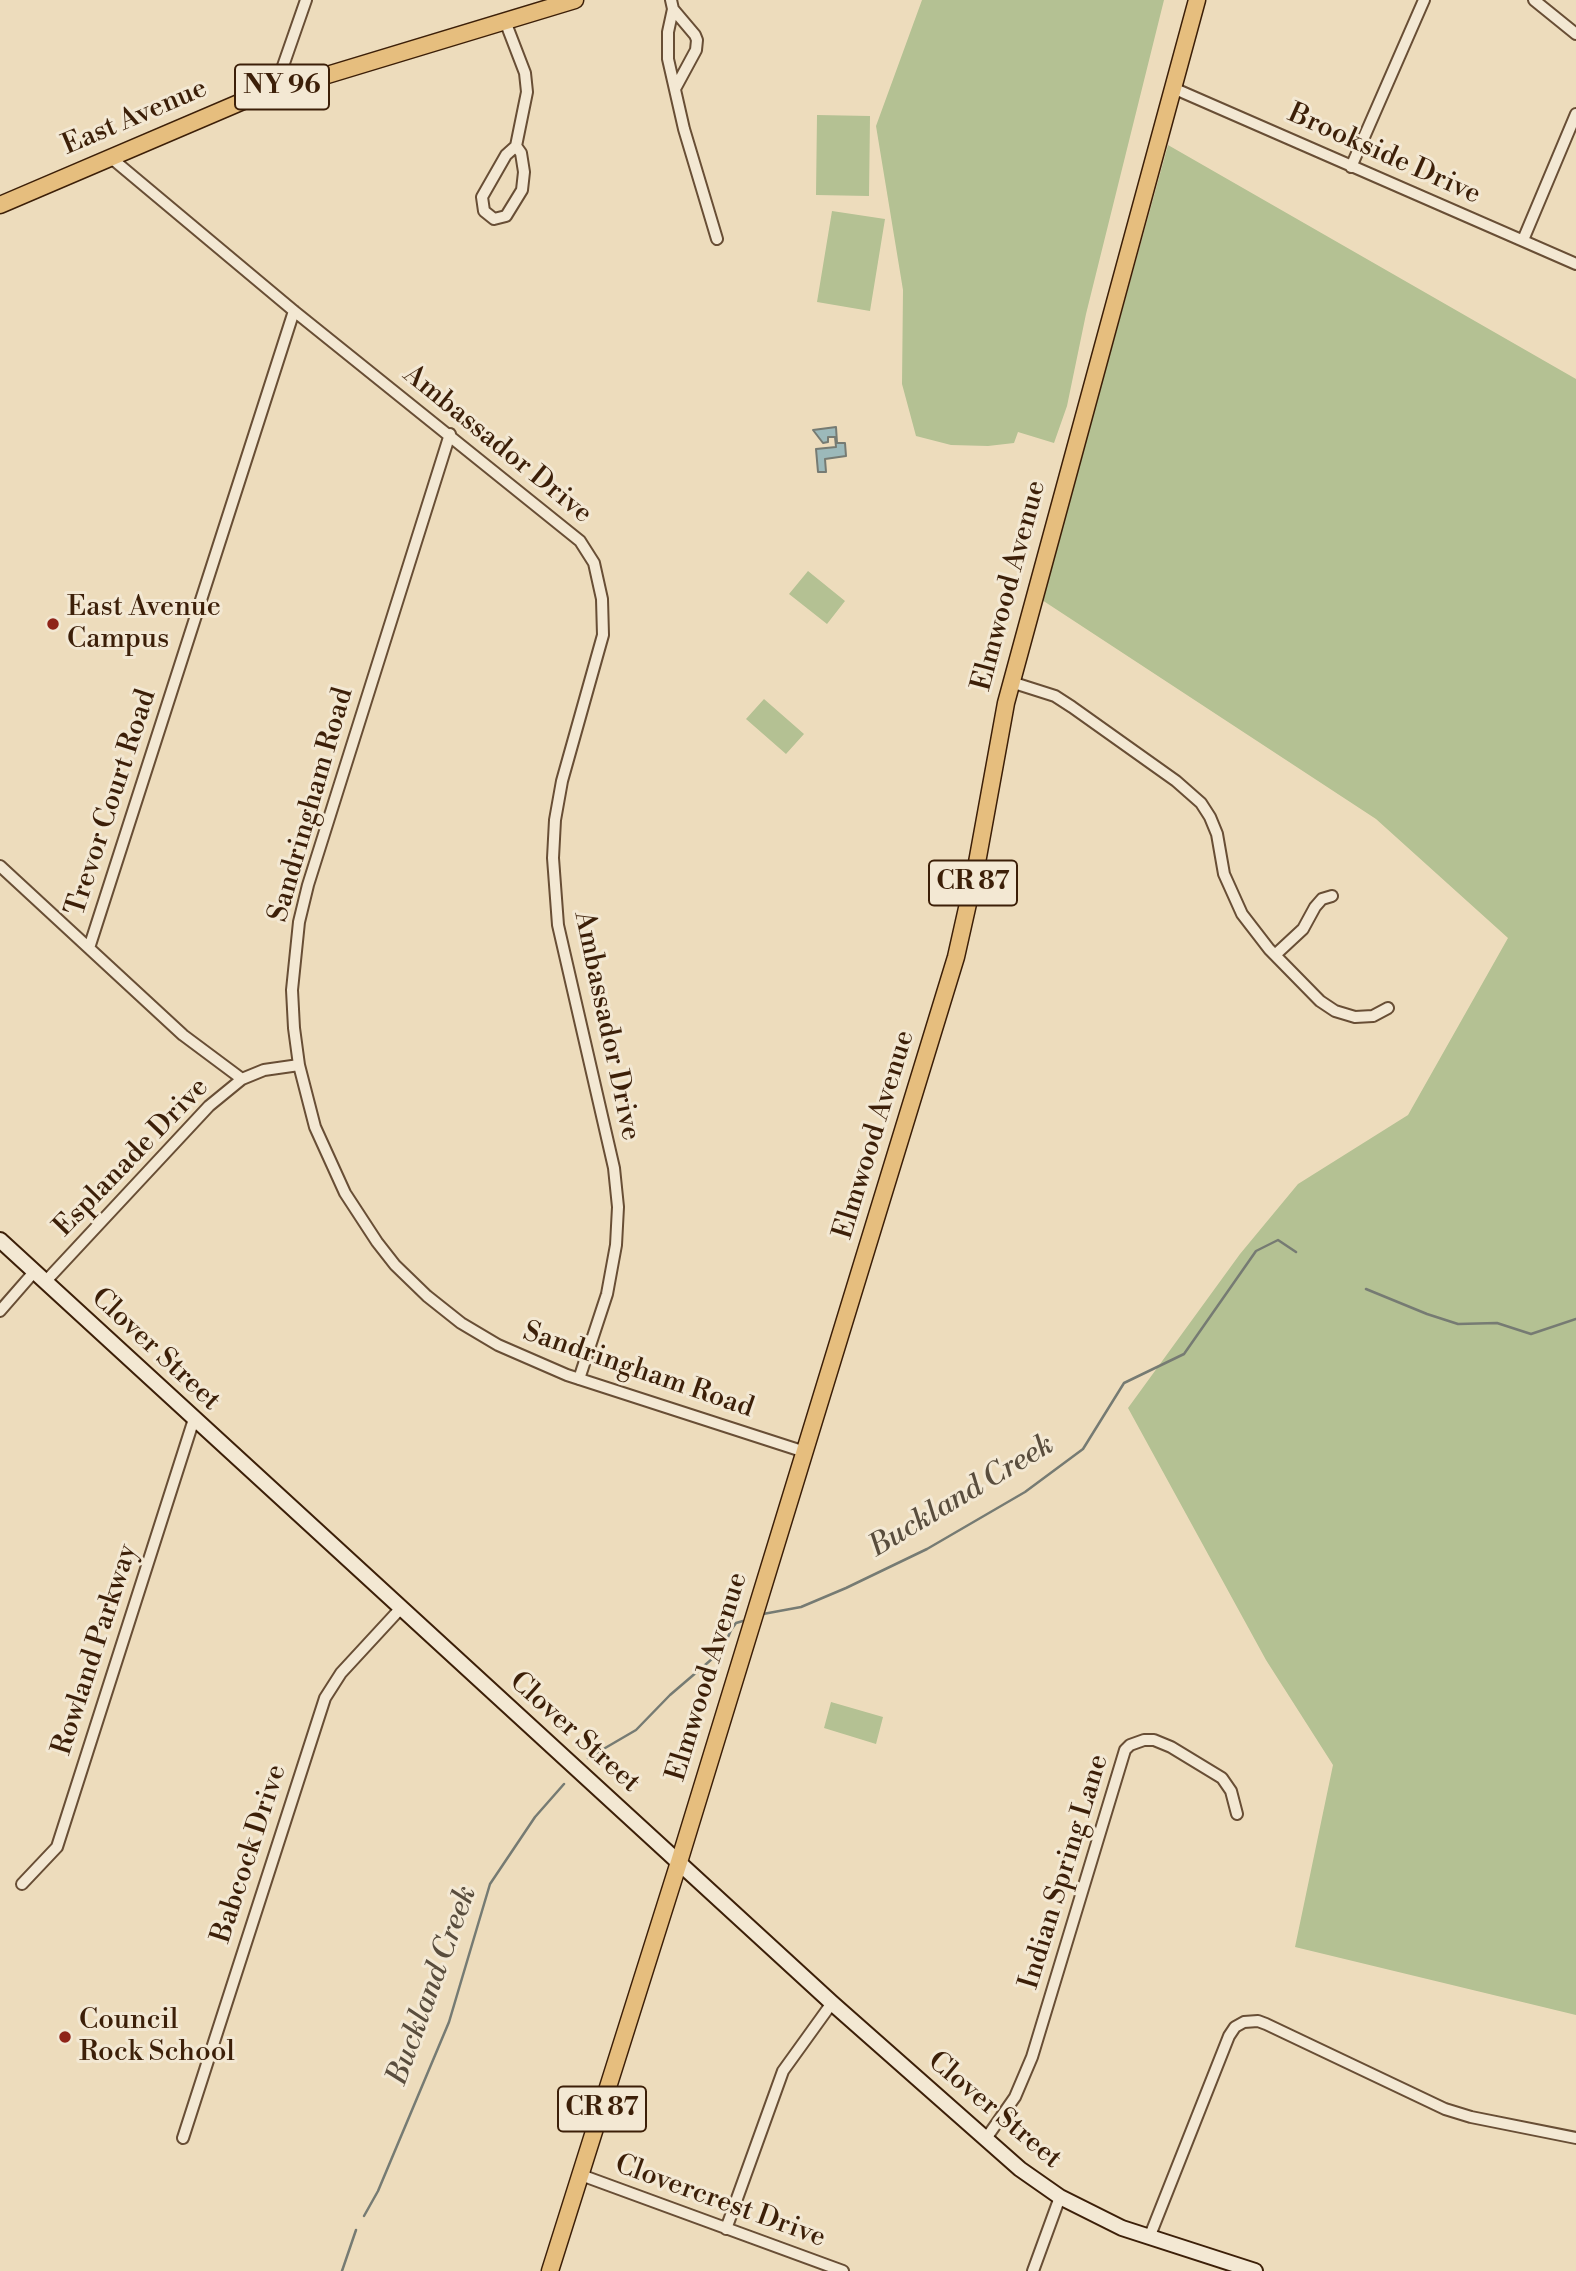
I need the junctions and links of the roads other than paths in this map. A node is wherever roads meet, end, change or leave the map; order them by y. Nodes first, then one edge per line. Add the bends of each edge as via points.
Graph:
1 (306, 0) edge
2 (575, 0) edge
3 (1197, 0) edge
4 (1424, 0) edge
5 (1534, 0) edge
6 (551, 4) edge
7 (672, 5) edge
8 (505, 21) junction
9 (1576, 34) edge
10 (676, 87) junction
11 (1173, 88) junction
12 (275, 89) junction
13 (1576, 114) edge
14 (516, 146) junction
15 (110, 157) junction
16 (1351, 167) junction
17 (0, 205) edge
18 (717, 239) dead end
19 (1523, 240) junction
20 (1576, 264) edge
21 (293, 311) junction
22 (450, 435) junction
23 (1012, 682) junction
24 (0, 866) edge
25 (1332, 896) dead end
26 (89, 948) junction
27 (1275, 955) junction
28 (1388, 1008) dead end
29 (299, 1065) junction
30 (243, 1079) junction
31 (0, 1240) edge
32 (34, 1272) junction
33 (46, 1282) junction
34 (0, 1311) edge
35 (579, 1379) junction
36 (194, 1419) junction
37 (805, 1452) junction
38 (401, 1608) junction
39 (1237, 1814) dead end
40 (679, 1862) junction
41 (22, 1884) dead end
42 (832, 2003) junction
43 (183, 2137) dead end
44 (1576, 2138) edge
45 (985, 2140) junction
46 (581, 2175) junction
47 (1060, 2197) junction
48 (726, 2229) junction
49 (1149, 2238) junction
50 (550, 2271) edge
51 (843, 2271) edge
52 (1034, 2271) edge
53 (1255, 2271) edge

1 - 12 street
2 - 6 main road, East Avenue / NY 96
3 - 11 main road, Elmwood Avenue / CR 87
4 - 16 street
5 - 9 street
6 - 8 main road, East Avenue / NY 96
7 - 10 street via 667,46
7 - 10 street via 697,40
8 - 12 main road, East Avenue / NY 96
8 - 14 street via 527,82
10 - 18 street
11 - 16 street, Brookside Drive
11 - 23 main road, Elmwood Avenue / CR 87
12 - 15 main road, East Avenue / NY 96
13 - 19 street
14 - 14 street via 482,197 484,211 494,219 506,216 522,190 524,172
15 - 17 main road, East Avenue / NY 96
15 - 21 street, Ambassador Drive
16 - 19 street, Brookside Drive
19 - 20 street, Brookside Drive
21 - 22 street, Ambassador Drive
21 - 26 street, Trevor Court Road
22 - 29 street, Sandringham Road via 308,885 292,990
22 - 35 street, Ambassador Drive via 580,541 594,563 602,599 601,648 564,771 554,841 558,925 614,1168 618,1207 607,1294
23 - 27 street via 1055,696 1132,748 1201,803 1214,825 1224,874 1235,898 1252,929
23 - 37 main road, Elmwood Avenue / CR 87 via 956,957
24 - 26 street
25 - 27 street via 1315,907 1303,929
26 - 30 street via 183,1035
27 - 28 street via 1335,1011 1364,1017
29 - 30 street, Esplanade Drive via 264,1070
29 - 35 street, Sandringham Road via 308,1107 332,1170 395,1265 478,1334
30 - 33 street, Esplanade Drive via 209,1106
31 - 32 main road, Clover Street
32 - 33 main road, Clover Street
32 - 34 street
33 - 36 main road, Clover Street
35 - 37 street, Sandringham Road
36 - 38 main road, Clover Street
36 - 41 street, Rowland Parkway via 57,1847
37 - 40 main road, Elmwood Avenue / CR 87
38 - 40 main road, Clover Street
38 - 43 street, Babcock Drive via 341,1673 325,1698
39 - 45 street, Indian Spring Lane via 1222,1778 1171,1747 1144,1740 1125,1750 1032,2057 1015,2097
40 - 42 main road, Clover Street
40 - 46 main road, Elmwood Avenue / CR 87
42 - 45 main road, Clover Street
42 - 48 street via 783,2071
44 - 49 street via 1445,2109 1266,2024 1244,2022 1229,2036
45 - 47 main road, Clover Street
46 - 48 street, Clovercrest Drive
46 - 50 main road, Elmwood Avenue / CR 87
47 - 49 main road, Clover Street
47 - 52 street
48 - 51 street, Clovercrest Drive
49 - 53 main road, Clover Street

